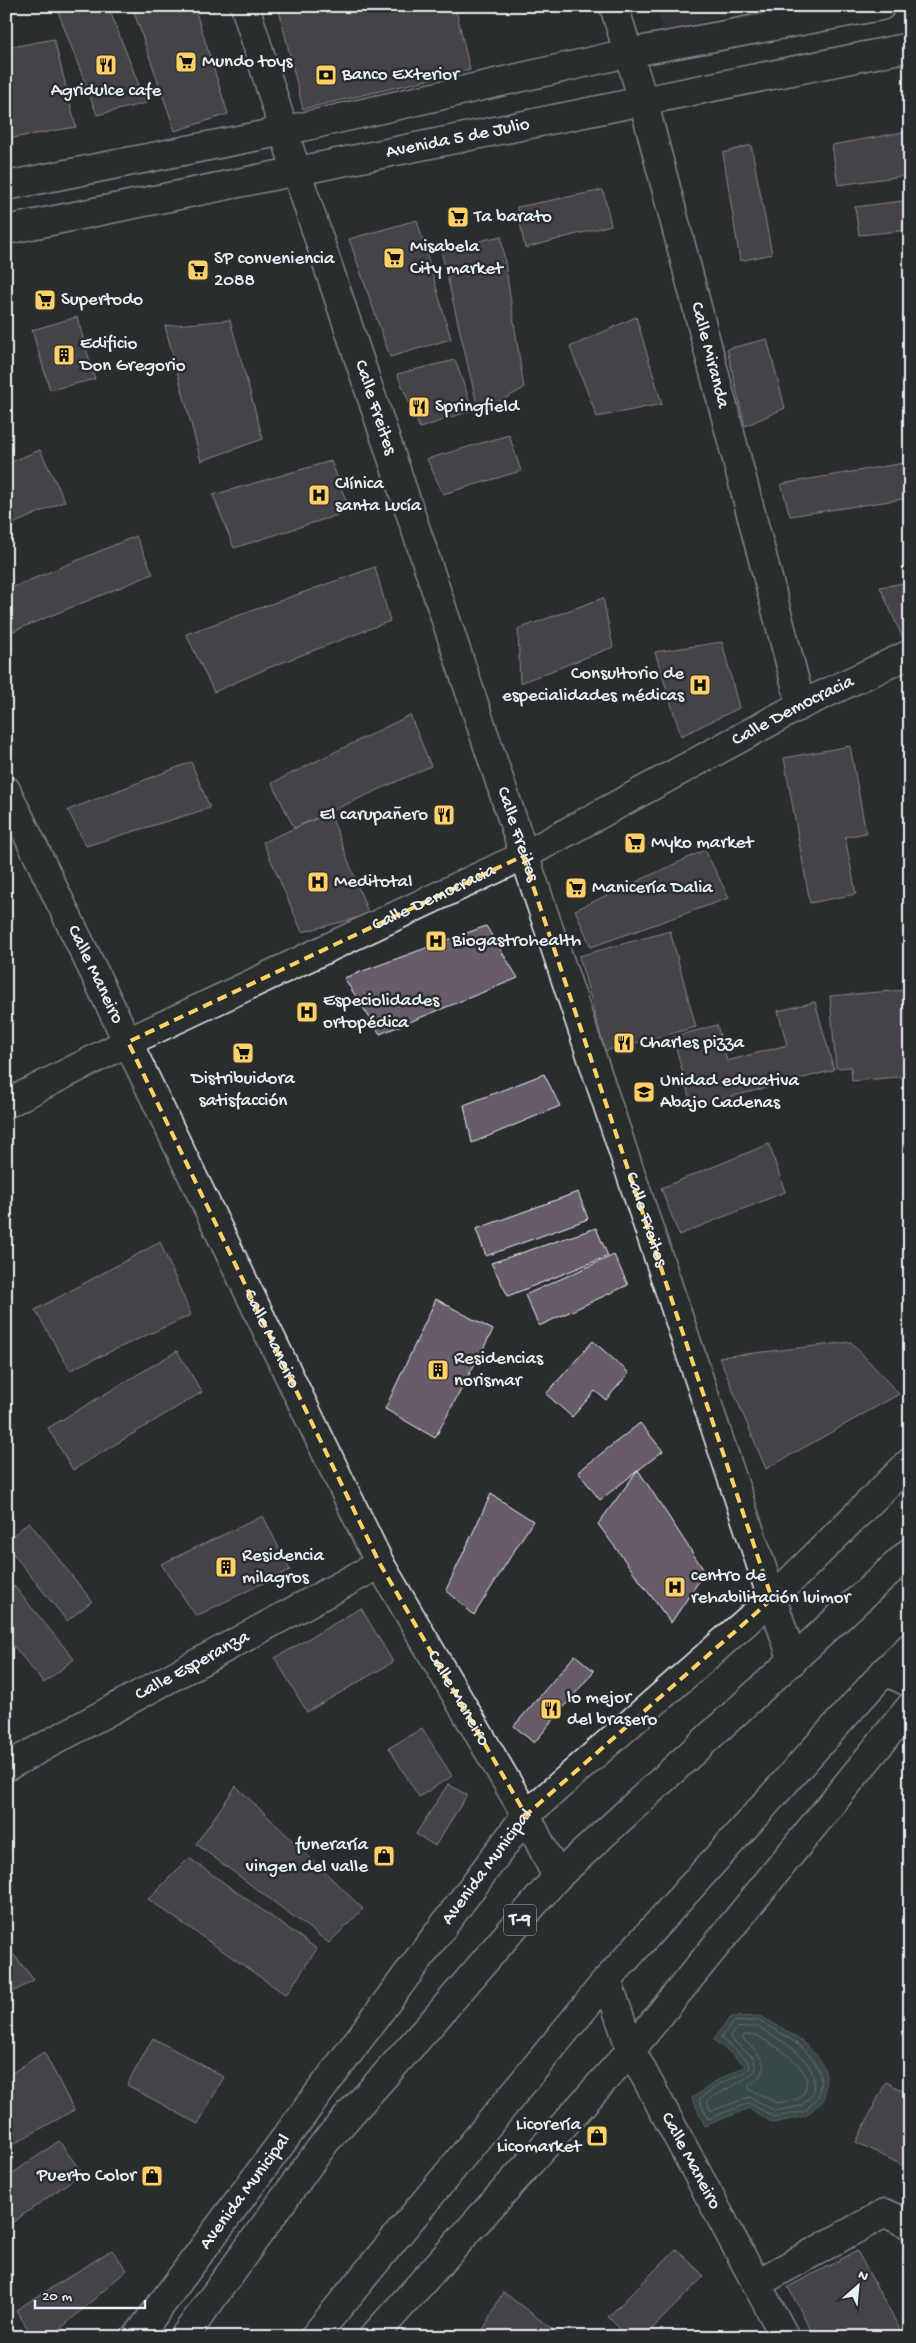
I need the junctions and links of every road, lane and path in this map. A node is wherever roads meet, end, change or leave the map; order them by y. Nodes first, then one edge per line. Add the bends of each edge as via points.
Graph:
1 (245, 6) edge
2 (614, 6) edge
3 (881, 6) edge
4 (910, 46) edge
5 (628, 53) junction
6 (643, 100) junction
7 (284, 130) junction
8 (296, 170) junction
9 (6, 186) edge
10 (6, 230) edge
11 (910, 654) edge
12 (801, 705) junction
13 (6, 790) edge
14 (523, 856) junction
15 (128, 1042) junction
16 (6, 1104) edge
17 (910, 1462) edge
18 (910, 1552) edge
19 (380, 1564) junction
20 (772, 1599) junction
21 (910, 1647) edge
22 (793, 1661) junction
23 (885, 1671) junction
24 (910, 1683) edge
25 (910, 1707) edge
26 (6, 1767) edge
27 (526, 1815) junction
28 (558, 1877) junction
29 (607, 1980) junction
30 (631, 2050) junction
31 (910, 2225) edge
32 (756, 2284) junction
33 (137, 2337) edge
34 (184, 2337) edge
35 (314, 2337) edge
36 (373, 2337) edge
37 (785, 2337) edge

1 - 7 main road, Calle Freites
2 - 5 main road, Calle Miranda
3 - 5 main road
4 - 6 main road, Avenida 5 de Julio
5 - 6 main road, Calle Miranda
5 - 7 main road
6 - 8 main road, Avenida 5 de Julio
6 - 12 main road, Calle Miranda
7 - 8 main road, Calle Freites
7 - 9 main road
8 - 10 main road, Avenida 5 de Julio
8 - 14 main road, Calle Freites
11 - 12 main road, Calle Democracia
12 - 14 main road, Calle Democracia
13 - 15 main road, Calle Maneiro
14 - 15 main road, Calle Democracia
14 - 20 main road, Calle Freites
15 - 16 main road, Calle Democracia
15 - 19 main road, Calle Maneiro
17 - 20 main road, Avenida Municipal
18 - 22 main road, Avenida Municipal / T-9
19 - 26 main road, Calle Esperanza
19 - 27 main road, Calle Maneiro
20 - 22 main road, Calle Freites
20 - 27 main road, Avenida Municipal
21 - 23 main road
22 - 28 main road, Avenida Municipal / T-9
23 - 24 main road
23 - 29 main road
25 - 30 main road
27 - 28 main road, Calle Maneiro
27 - 33 main road, Avenida Municipal
28 - 34 main road, Avenida Municipal / T-9 via 326,2141
29 - 30 main road, Calle Maneiro
29 - 35 main road
30 - 32 main road, Calle Maneiro
30 - 36 main road
31 - 32 main road via 884,2213
32 - 37 main road, Calle Maneiro

